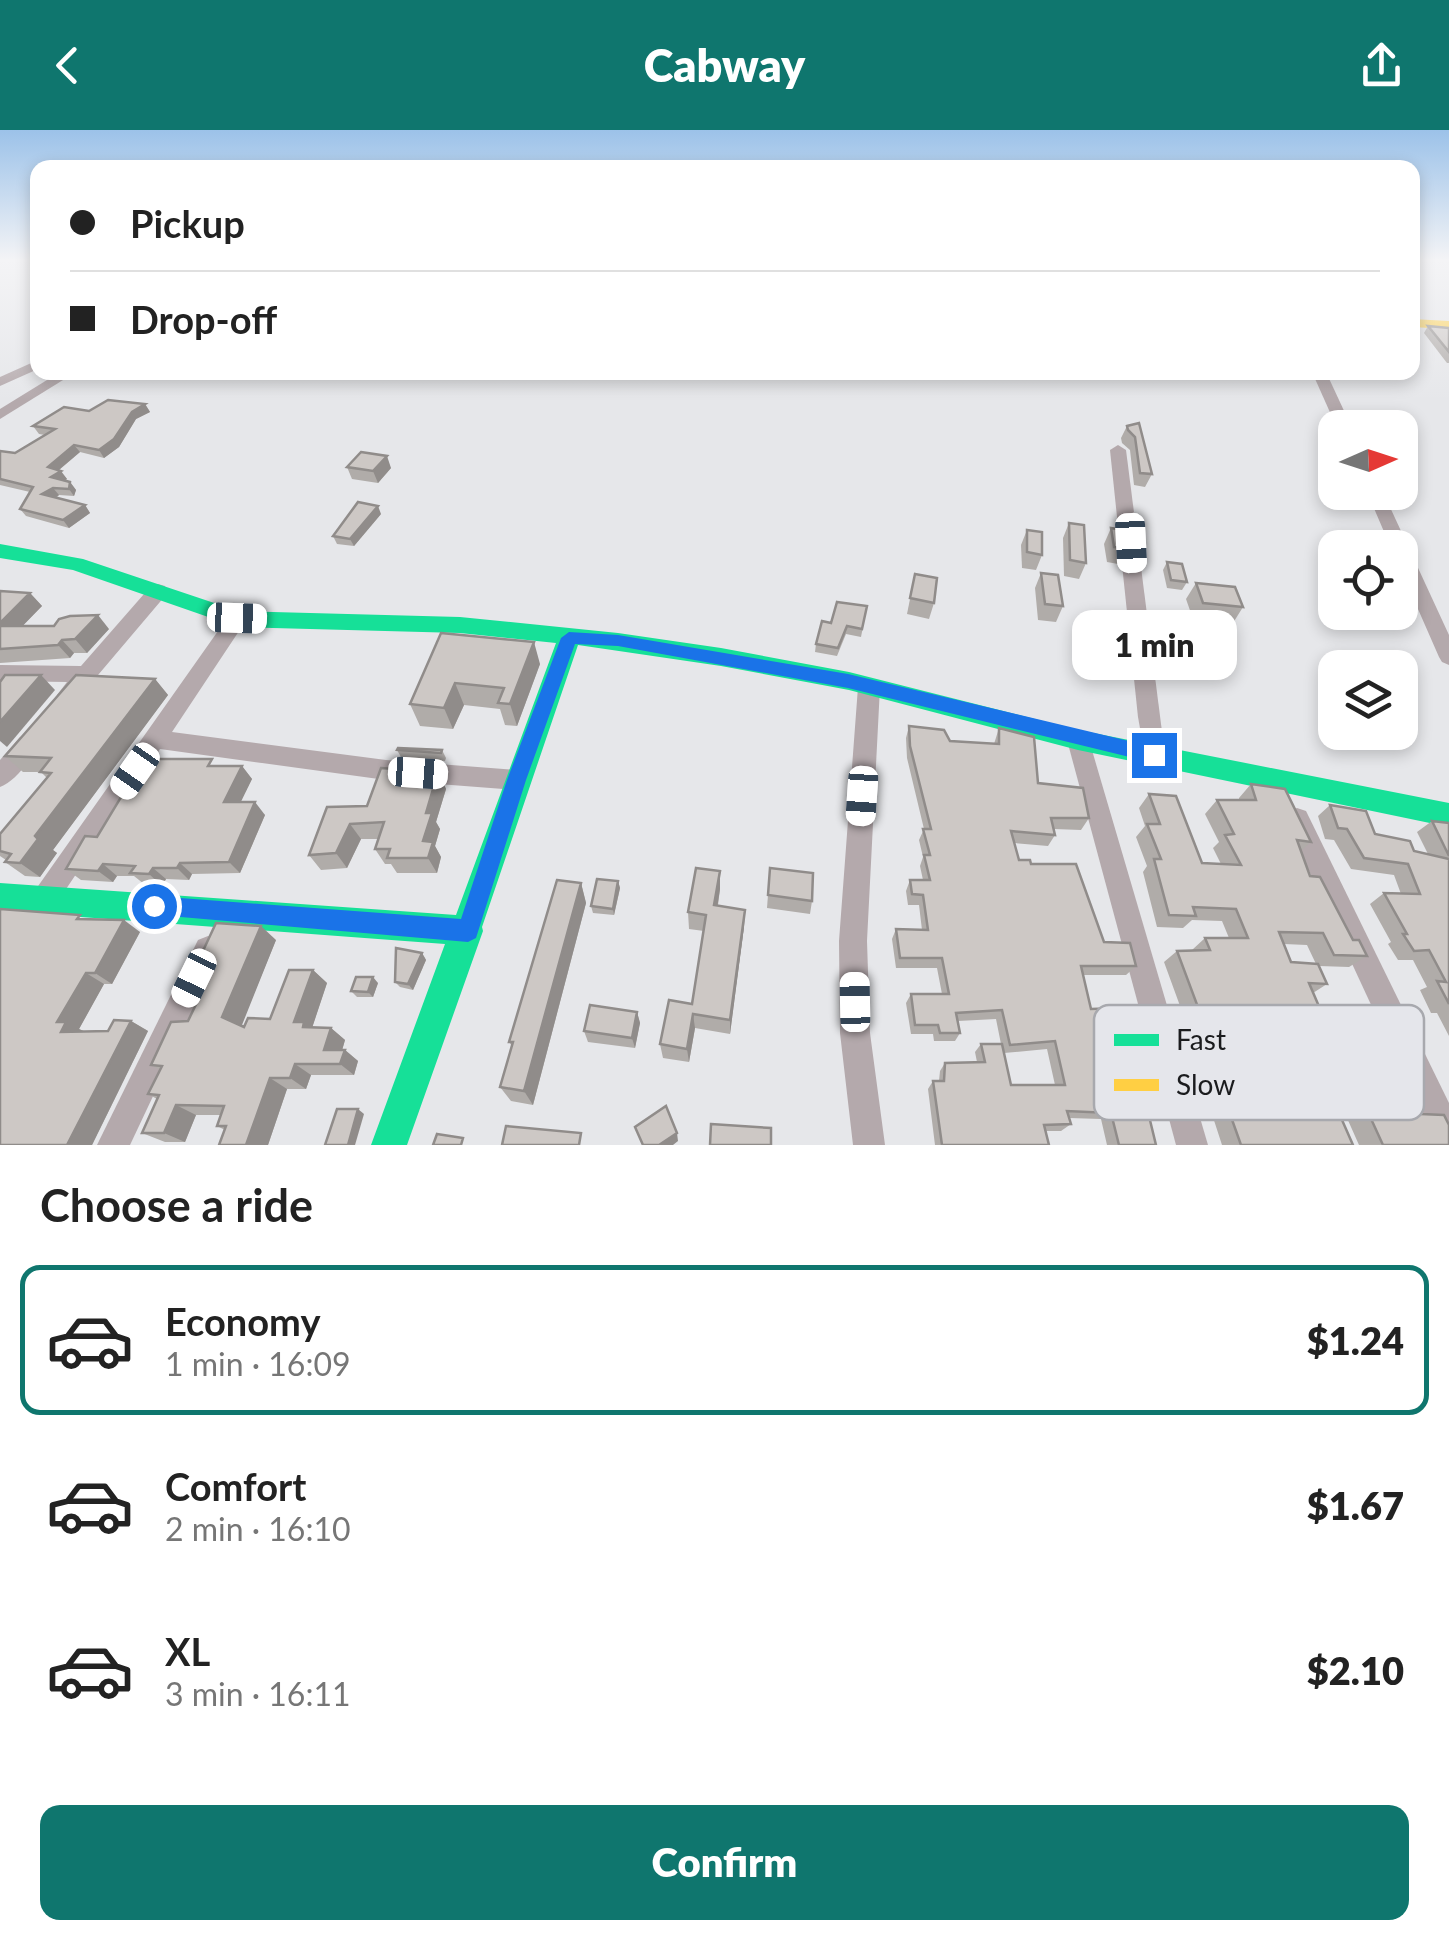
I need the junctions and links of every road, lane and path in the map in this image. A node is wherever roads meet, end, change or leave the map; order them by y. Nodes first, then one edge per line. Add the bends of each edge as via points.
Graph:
1 (1420, 323) edge
2 (1449, 325) edge
3 (30, 368) edge
4 (57, 380) edge
5 (1323, 380) edge
6 (0, 382) edge
7 (1337, 410) edge
8 (0, 415) edge
9 (1118, 450) dead end
10 (0, 551) edge
11 (1418, 588) edge
12 (158, 591) junction
13 (237, 618) junction
14 (569, 638) junction
15 (1449, 657) edge
16 (0, 673) edge
17 (86, 674) junction
18 (869, 687) junction
19 (158, 739) junction
20 (1078, 740) junction
21 (1154, 755) junction
22 (0, 778) edge
23 (517, 780) junction
24 (1278, 781) junction
25 (1449, 815) edge
26 (0, 897) edge
27 (44, 898) junction
28 (226, 912) junction
29 (468, 931) junction
30 (1153, 1005) edge
31 (1385, 1005) edge
32 (1424, 1086) edge
33 (1185, 1120) edge
34 (1449, 1138) edge
35 (114, 1145) edge
36 (388, 1145) edge
37 (870, 1145) edge
38 (1192, 1145) edge

1 - 2 street
3 - 6 street
4 - 8 street
5 - 7 street
9 - 21 street
10 - 12 street via 76,564
11 - 15 street
12 - 13 street
12 - 17 street
13 - 14 street via 460,625
13 - 19 street
14 - 18 street via 618,640
14 - 23 street
16 - 17 street
17 - 22 street
18 - 20 street
18 - 37 street via 854,941 855,1033
19 - 23 street
19 - 27 street
20 - 21 street
20 - 30 street
21 - 24 street
23 - 29 street
24 - 25 street
24 - 31 street
26 - 27 street
27 - 28 street
28 - 29 street
28 - 35 street
29 - 36 street
32 - 34 street
33 - 38 street

